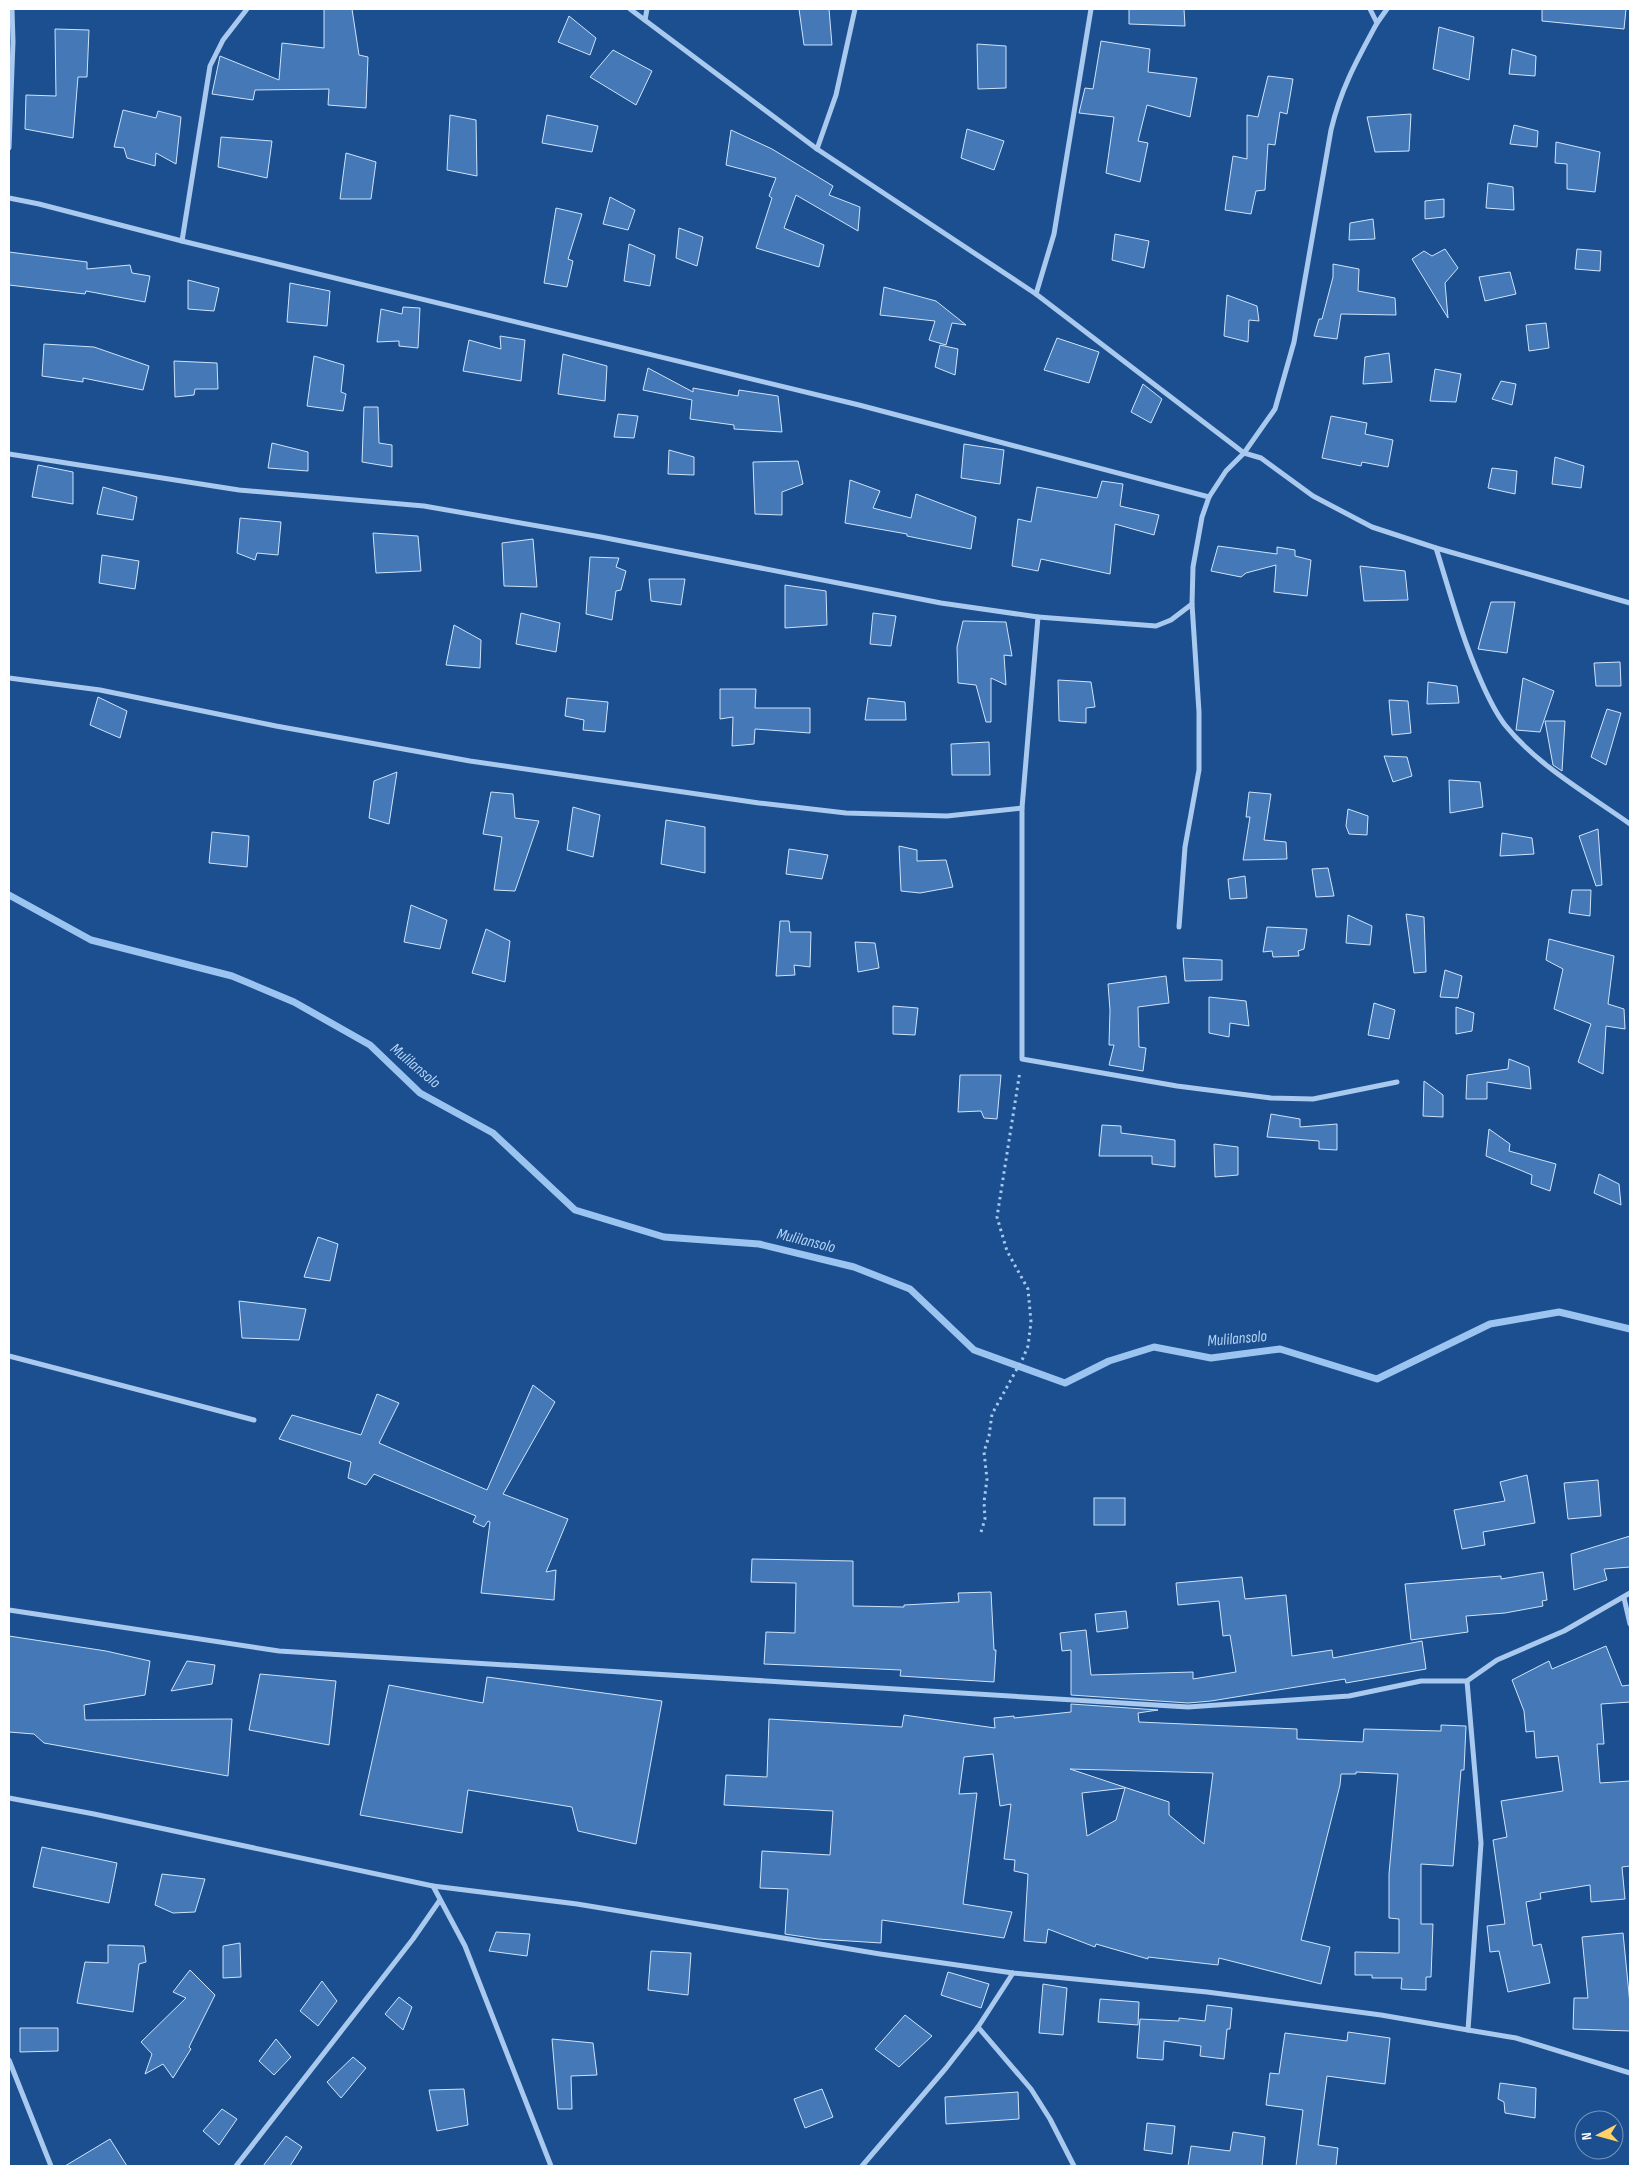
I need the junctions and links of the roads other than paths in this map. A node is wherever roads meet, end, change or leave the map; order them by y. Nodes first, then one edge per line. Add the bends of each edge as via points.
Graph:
1 (12, 9) edge
2 (247, 9) edge
3 (630, 9) edge
4 (647, 9) edge
5 (855, 9) edge
6 (1092, 9) edge
7 (1370, 9) edge
8 (1387, 9) edge
9 (645, 20) junction
10 (1377, 23) junction
11 (9, 148) edge
12 (817, 149) junction
13 (9, 198) edge
14 (182, 242) junction
15 (1036, 294) junction
16 (1244, 453) junction
17 (9, 454) edge
18 (1209, 497) junction
19 (1436, 548) junction
20 (1630, 603) edge
21 (1192, 604) junction
22 (1038, 617) junction
23 (9, 678) edge
24 (1022, 808) junction
25 (1630, 824) edge
26 (1179, 927) dead end
27 (1397, 1082) dead end
28 (9, 1356) edge
29 (254, 1420) dead end
30 (1630, 1592) edge
31 (1624, 1598) junction
32 (9, 1610) edge
33 (1630, 1624) edge
34 (1467, 1681) junction
35 (9, 1798) edge
36 (433, 1886) junction
37 (440, 1900) junction
38 (1013, 1973) junction
39 (978, 2027) junction
40 (1468, 2030) junction
41 (9, 2060) edge
42 (1630, 2073) edge
43 (52, 2166) edge
44 (236, 2166) edge
45 (552, 2166) edge
46 (862, 2166) edge
47 (1074, 2166) edge

1 - 11 street
2 - 14 street via 210,66
3 - 9 street
4 - 9 street
5 - 12 street via 836,95
6 - 15 street via 1054,234
7 - 10 street
8 - 10 street
9 - 12 street
10 - 16 street via 1338,101 1294,342 1275,410
12 - 15 street
13 - 14 street
14 - 18 street via 860,405
15 - 16 street
16 - 18 street via 1226,471
16 - 19 street via 1261,458 1313,496 1372,527
17 - 22 street via 239,490 424,506 941,603
18 - 21 street via 1193,567
19 - 20 street
19 - 25 street via 1469,654 1492,706 1522,744
21 - 22 street via 1172,620 1156,626
21 - 26 street via 1199,770 1185,847
22 - 24 street
23 - 24 street via 100,690 470,761 759,803 846,813 947,816
24 - 27 street via 1022,1059 1177,1086 1271,1098 1313,1099
28 - 29 street
30 - 31 street
31 - 33 street
31 - 34 street via 1564,1631 1497,1660
32 - 34 street via 279,1651 1188,1707 1349,1696 1421,1681
34 - 40 street via 1481,1843
35 - 36 street
36 - 37 street
36 - 38 street via 577,1904
37 - 44 street
37 - 45 street via 466,1946
38 - 39 street
38 - 40 street via 1207,1992
39 - 46 street
39 - 47 street via 1031,2089
40 - 42 street via 1516,2038
41 - 43 street

